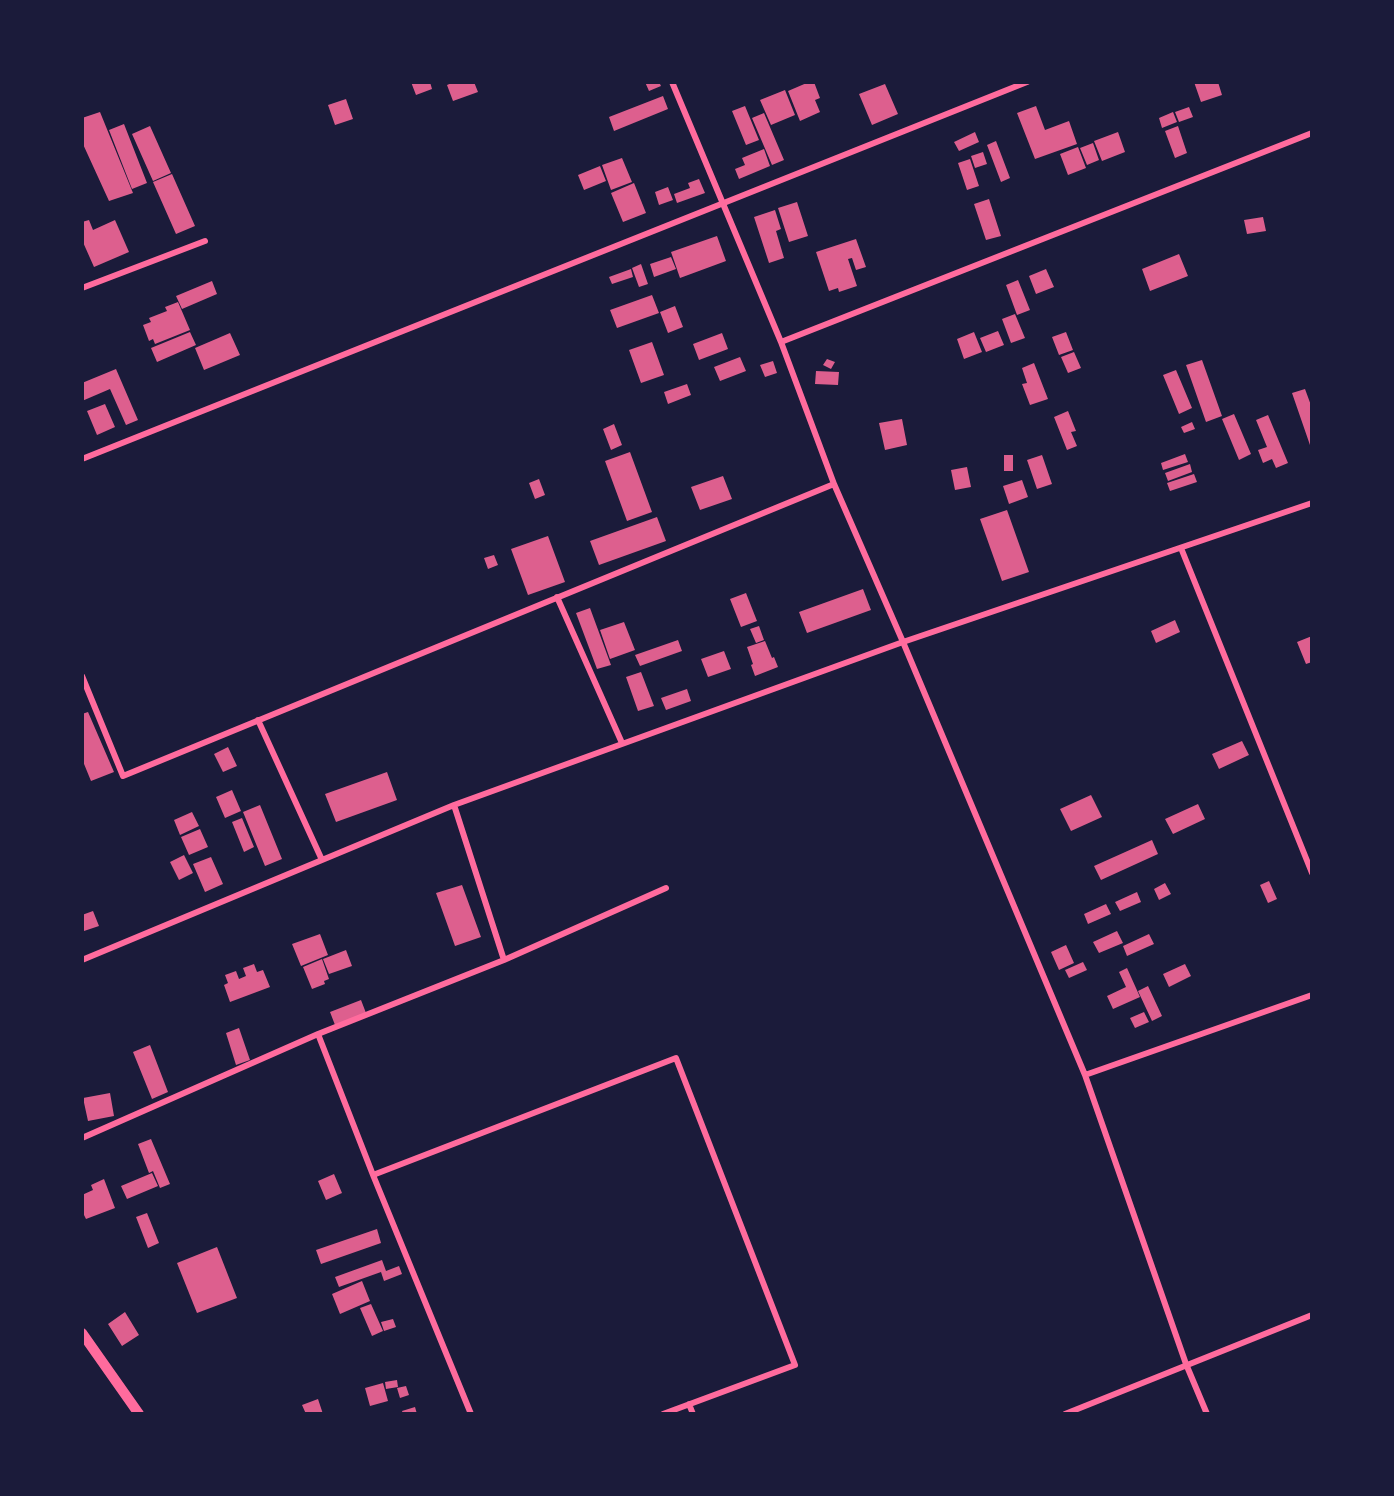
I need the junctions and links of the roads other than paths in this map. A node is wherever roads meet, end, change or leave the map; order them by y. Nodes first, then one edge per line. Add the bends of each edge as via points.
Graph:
1 (672, 82) edge
2 (1027, 82) edge
3 (1311, 134) edge
4 (723, 203) junction
5 (205, 241) dead end
6 (83, 286) edge
7 (781, 342) junction
8 (82, 459) edge
9 (834, 484) junction
10 (1311, 503) edge
11 (1181, 548) junction
12 (557, 597) junction
13 (903, 642) junction
14 (82, 676) edge
15 (258, 720) junction
16 (622, 743) junction
17 (454, 805) junction
18 (322, 861) junction
19 (1311, 873) edge
20 (666, 888) dead end
21 (82, 960) edge
22 (504, 960) junction
23 (1311, 995) edge
24 (318, 1034) junction
25 (1086, 1075) junction
26 (82, 1138) edge
27 (373, 1174) junction
28 (1311, 1315) edge
29 (82, 1333) edge
30 (1186, 1364) junction
31 (689, 1404) junction
32 (139, 1413) edge
33 (471, 1413) edge
34 (663, 1413) edge
35 (693, 1413) edge
36 (1065, 1413) edge
37 (1207, 1413) edge

1 - 4 street
2 - 4 street
3 - 7 street
4 - 7 street
4 - 8 street
5 - 6 street
7 - 9 street
9 - 12 street
9 - 13 street
10 - 11 street
11 - 13 street
11 - 19 street
12 - 15 street
12 - 16 street
13 - 16 street
13 - 25 street
14 - 15 street via 123,776
15 - 18 street
16 - 17 street
17 - 18 street
17 - 22 street
18 - 21 street
20 - 22 street
22 - 24 street
23 - 25 street
24 - 26 street
24 - 27 street
25 - 30 street
27 - 31 street via 676,1058 795,1365
27 - 33 street
28 - 30 street
29 - 32 main road
30 - 36 street
30 - 37 street
31 - 34 street
31 - 35 street

